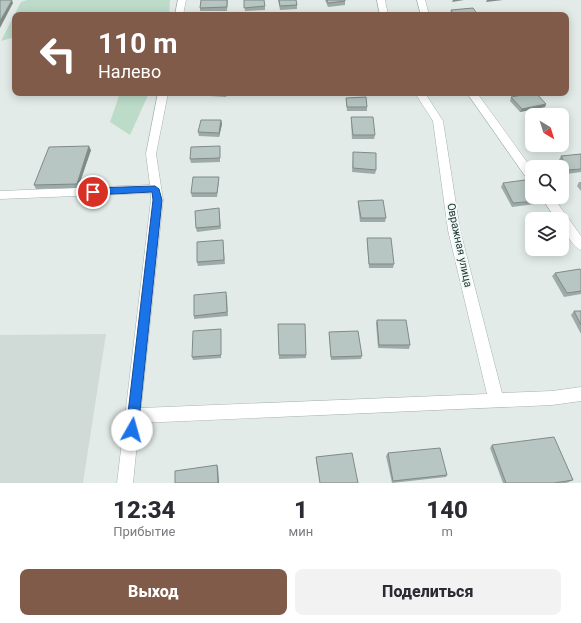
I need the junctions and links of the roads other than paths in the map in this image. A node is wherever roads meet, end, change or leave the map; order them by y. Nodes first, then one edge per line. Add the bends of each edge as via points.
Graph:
1 (182, 0) edge
2 (381, 0) edge
3 (421, 0) edge
4 (180, 12) edge
5 (383, 12) edge
6 (424, 12) edge
7 (162, 96) edge
8 (422, 96) edge
9 (474, 96) edge
10 (525, 167) edge
11 (155, 189) junction
12 (0, 195) edge
13 (552, 204) edge
14 (581, 245) edge
15 (581, 394) edge
16 (496, 400) junction
17 (133, 416) junction
18 (125, 483) edge

1 - 4 street
2 - 5 street
3 - 6 street
7 - 11 street via 151,154
8 - 16 street, Овражная улица via 438,121 454,230
9 - 10 street
11 - 12 street
11 - 17 street via 157,200
13 - 14 street
15 - 16 street
16 - 17 street
17 - 18 street

